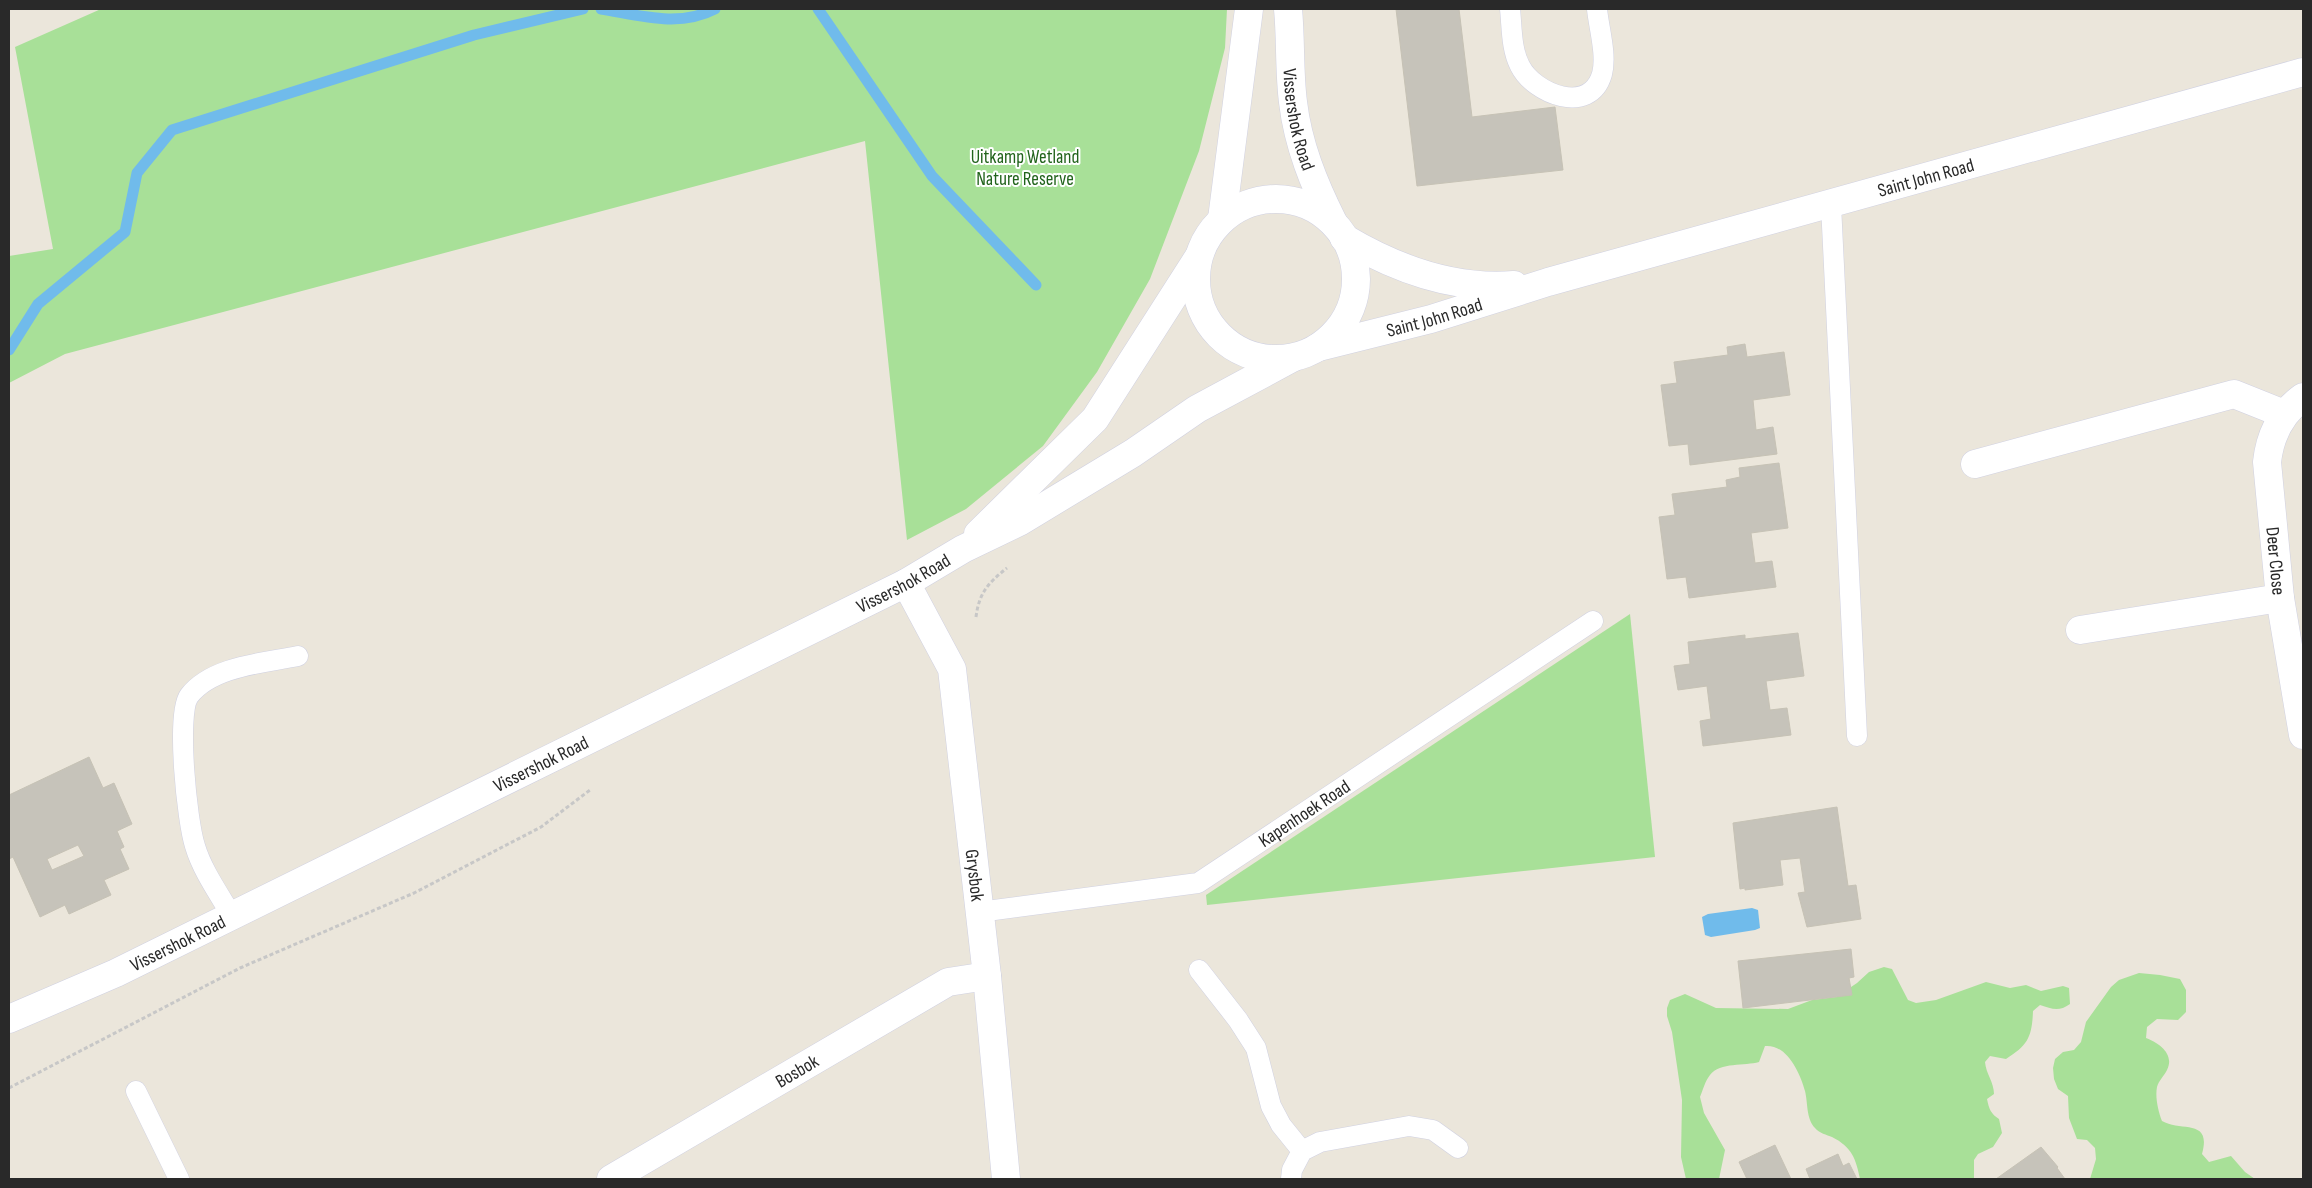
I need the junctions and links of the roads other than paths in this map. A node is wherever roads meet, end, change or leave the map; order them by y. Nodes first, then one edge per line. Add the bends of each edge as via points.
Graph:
1 (1249, 9) edge
2 (1288, 9) edge
3 (1510, 9) edge
4 (1597, 9) edge
5 (2303, 72) edge
6 (1831, 204) junction
7 (1222, 219) junction
8 (1339, 231) junction
9 (1198, 258) junction
10 (1548, 282) junction
11 (1319, 347) junction
12 (1292, 358) junction
13 (2294, 405) edge
14 (1975, 464) dead end
15 (963, 549) junction
16 (906, 583) junction
17 (2280, 598) junction
18 (1593, 621) dead end
19 (2080, 630) dead end
20 (298, 656) dead end
21 (2303, 735) edge
22 (1857, 736) dead end
23 (979, 912) junction
24 (232, 916) junction
25 (1199, 970) dead end
26 (116, 973) junction
27 (986, 976) junction
28 (9, 1019) edge
29 (9, 1037) edge
30 (136, 1091) dead end
31 (1458, 1148) dead end
32 (1302, 1151) junction
33 (180, 1179) edge
34 (611, 1179) edge
35 (1006, 1179) edge
36 (1291, 1179) edge

1 - 7 main road
2 - 8 main road, Vissershok Road via 1293,102 1298,131 1307,163
3 - 4 lane via 1515,53 1520,66 1538,87 1565,98 1585,94 1601,76 1603,64
5 - 6 main road, Saint John Road
6 - 10 main road, Saint John Road
6 - 22 lane
7 - 8 main road via 1253,202 1288,200 1320,213
7 - 9 main road
8 - 10 main road, Saint John Road via 1373,255 1435,278 1472,284
8 - 11 main road via 1353,258 1354,298 1347,318
9 - 12 main road via 1195,278 1198,299 1205,318 1217,334 1233,348 1252,356 1272,360
9 - 15 main road, Vissershok Road via 1095,419
10 - 11 main road, Saint John Road via 1431,319
11 - 12 main road
12 - 15 main road, Vissershok Road via 1197,409 1134,453 1019,522
13 - 14 main road via 2234,394
13 - 17 main road, Deer Close via 2269,445 2267,462
15 - 16 main road, Vissershok Road
16 - 23 main road, Grysbok via 952,669
16 - 24 main road, Vissershok Road
17 - 19 main road
17 - 21 main road, Deer Close
18 - 23 lane, Kapenhoek Road via 1198,883
20 - 24 lane via 228,670 188,696 182,721 189,820 195,847
23 - 27 main road, Grysbok
24 - 26 main road, Vissershok Road
25 - 32 lane via 1256,1048 1271,1106 1281,1125
26 - 28 main road, Vissershok Road
26 - 29 main road, Vissershok Road
27 - 34 main road, Bosbok via 948,982
27 - 35 main road, Grysbok
30 - 33 lane
31 - 32 lane via 1433,1130 1409,1126 1320,1142
32 - 36 lane

